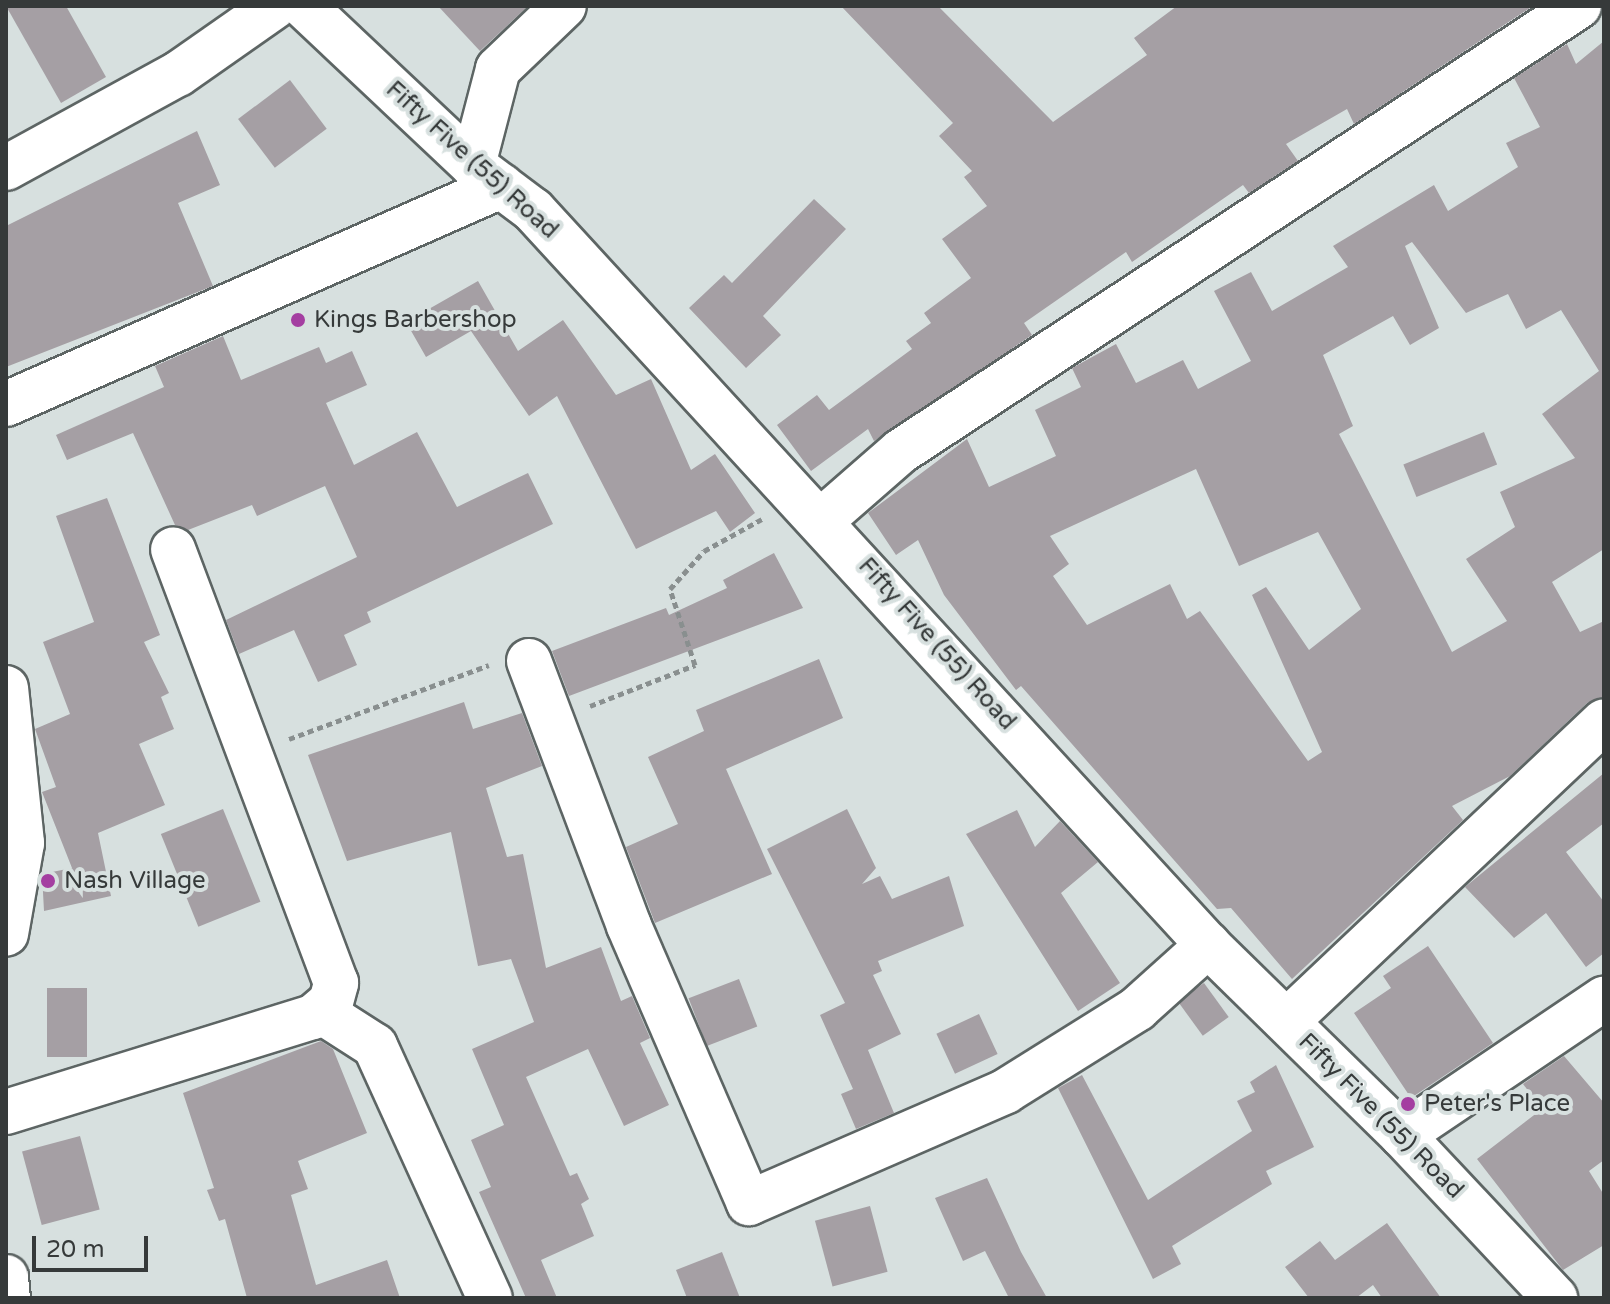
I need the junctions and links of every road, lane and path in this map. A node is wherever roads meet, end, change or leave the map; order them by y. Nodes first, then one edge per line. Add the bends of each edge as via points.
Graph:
1 (275, 6) edge
2 (304, 6) edge
3 (564, 6) edge
4 (1579, 6) edge
5 (6, 168) edge
6 (487, 176) junction
7 (6, 404) edge
8 (811, 509) junction
9 (173, 550) dead end
10 (529, 661) joint
11 (6, 688) edge
12 (551, 720) junction
13 (1604, 721) edge
14 (251, 754) junction
15 (14, 844) edge
16 (6, 934) edge
17 (1208, 945) junction
18 (1604, 999) edge
19 (322, 1012) junction
20 (1287, 1021) junction
21 (6, 1112) edge
22 (1402, 1135) junction
23 (6, 1277) edge
24 (8, 1298) edge
25 (490, 1298) edge
26 (1555, 1298) edge

1 - 5 street via 178,74
2 - 6 street, Fifty Five (55) Road
3 - 6 street via 498,69
4 - 8 street
6 - 7 street
6 - 8 street, Fifty Five (55) Road via 533,210
8 - 12 path via 704,551 670,589 695,665
8 - 17 street, Fifty Five (55) Road
9 - 14 street
10 - 12 street
10 - 14 path via 472,667
11 - 15 street
12 - 17 street via 629,926 749,1203 1006,1091 1137,1009
13 - 20 street
14 - 19 street via 336,983
15 - 16 street
17 - 20 street, Fifty Five (55) Road
18 - 22 street
19 - 21 street
19 - 25 street via 375,1046
20 - 22 street, Fifty Five (55) Road
22 - 26 street, Fifty Five (55) Road
23 - 24 street

